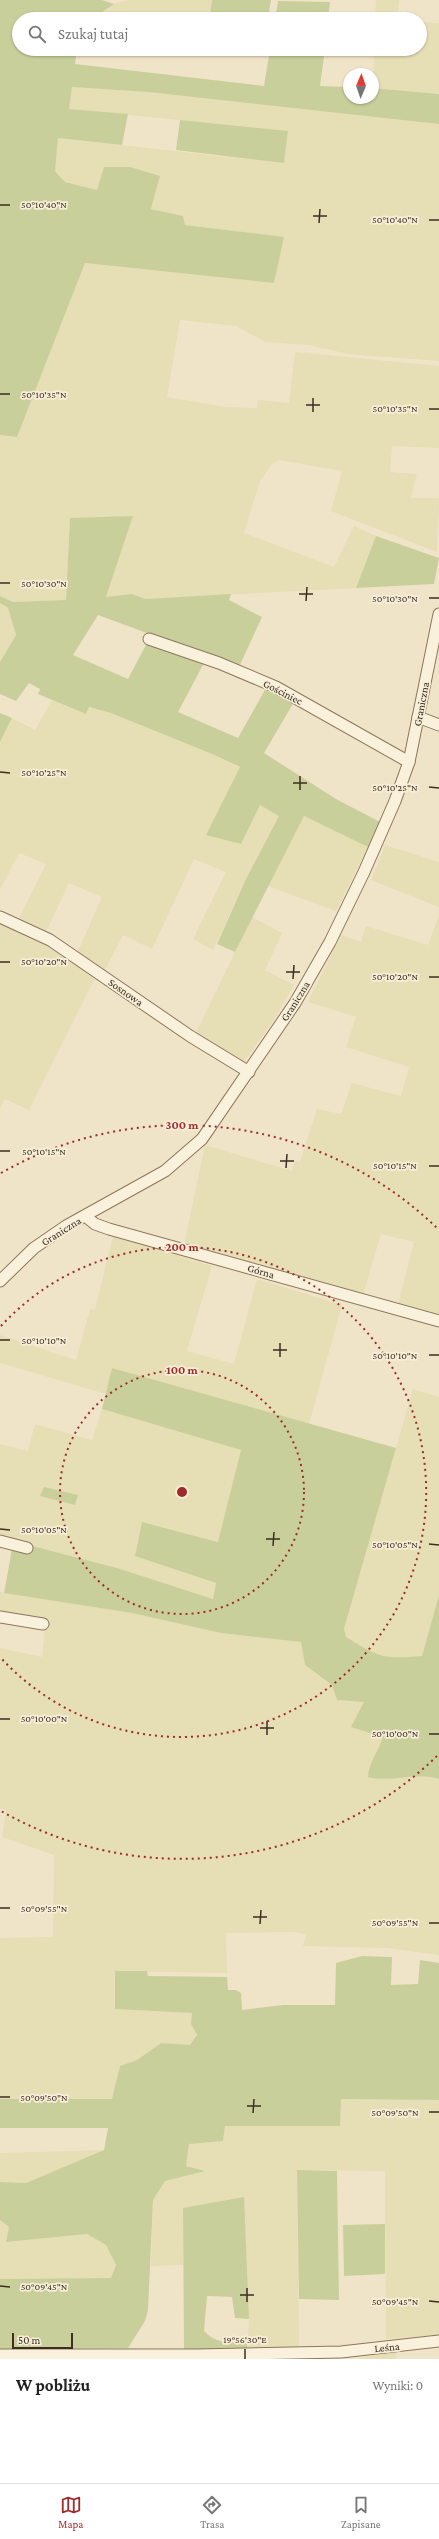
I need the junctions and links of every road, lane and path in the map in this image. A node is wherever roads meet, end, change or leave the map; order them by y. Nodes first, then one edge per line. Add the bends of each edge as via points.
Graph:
1 (439, 614) edge
2 (149, 639) dead end
3 (418, 717) junction
4 (439, 724) edge
5 (409, 762) junction
6 (0, 917) edge
7 (249, 1072) junction
8 (85, 1216) junction
9 (0, 1281) edge
10 (439, 1321) edge
11 (0, 1541) edge
12 (27, 1548) dead end
13 (0, 1616) edge
14 (43, 1624) dead end
15 (439, 2341) edge
16 (0, 2355) edge

1 - 3 street, Graniczna
2 - 5 street, Gościniec via 219,663 276,687
3 - 4 street
3 - 5 street, Graniczna
5 - 7 street, Graniczna via 388,820 330,942 295,1003
6 - 7 street, Sosnowa via 50,940 190,1036
7 - 8 street, Graniczna via 202,1139 165,1171
8 - 9 street, Graniczna via 34,1248
8 - 10 street, Górna via 95,1224 109,1229
11 - 12 street
13 - 14 street
15 - 16 street, Leśna via 341,2352

